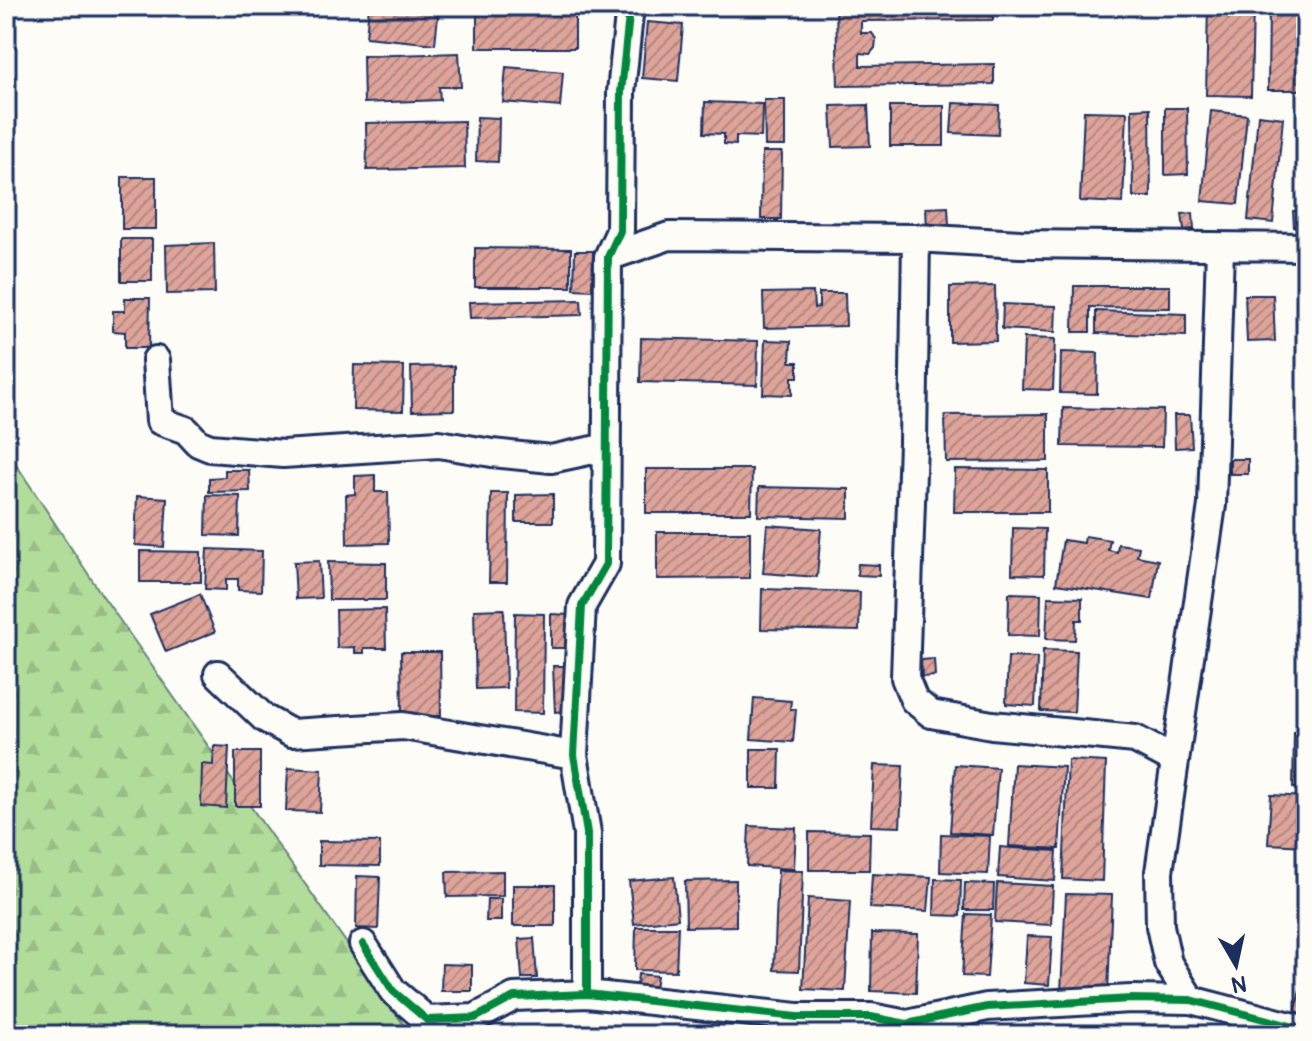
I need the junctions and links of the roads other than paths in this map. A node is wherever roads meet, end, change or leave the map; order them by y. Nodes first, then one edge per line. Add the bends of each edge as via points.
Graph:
1 (630, 6) edge
2 (916, 238) junction
3 (1306, 247) edge
4 (1220, 248) junction
5 (608, 257) junction
6 (156, 360) dead end
7 (607, 447) junction
8 (218, 674) dead end
9 (574, 755) junction
10 (1175, 760) junction
11 (363, 944) dead end
12 (587, 994) junction
13 (1191, 1000) junction
14 (792, 1026) edge
15 (909, 1030) edge
16 (1306, 1030) edge

1 - 5 street via 621,92 620,231
2 - 4 street
2 - 5 street via 669,236
2 - 10 street via 905,678 914,700 931,714 992,725 1135,739
3 - 4 street
4 - 10 street via 1212,505
5 - 7 street
6 - 7 street via 160,421 186,430 210,448 283,454 439,444 551,459
7 - 9 street via 606,564 582,606
8 - 9 street via 264,718 291,733 403,726
9 - 12 street via 587,833
10 - 13 street via 1159,872 1160,926 1168,963
11 - 12 street via 393,991 427,1020 475,1018 514,997
12 - 14 street
13 - 15 street via 987,1007
13 - 16 street
14 - 15 street via 871,1017

